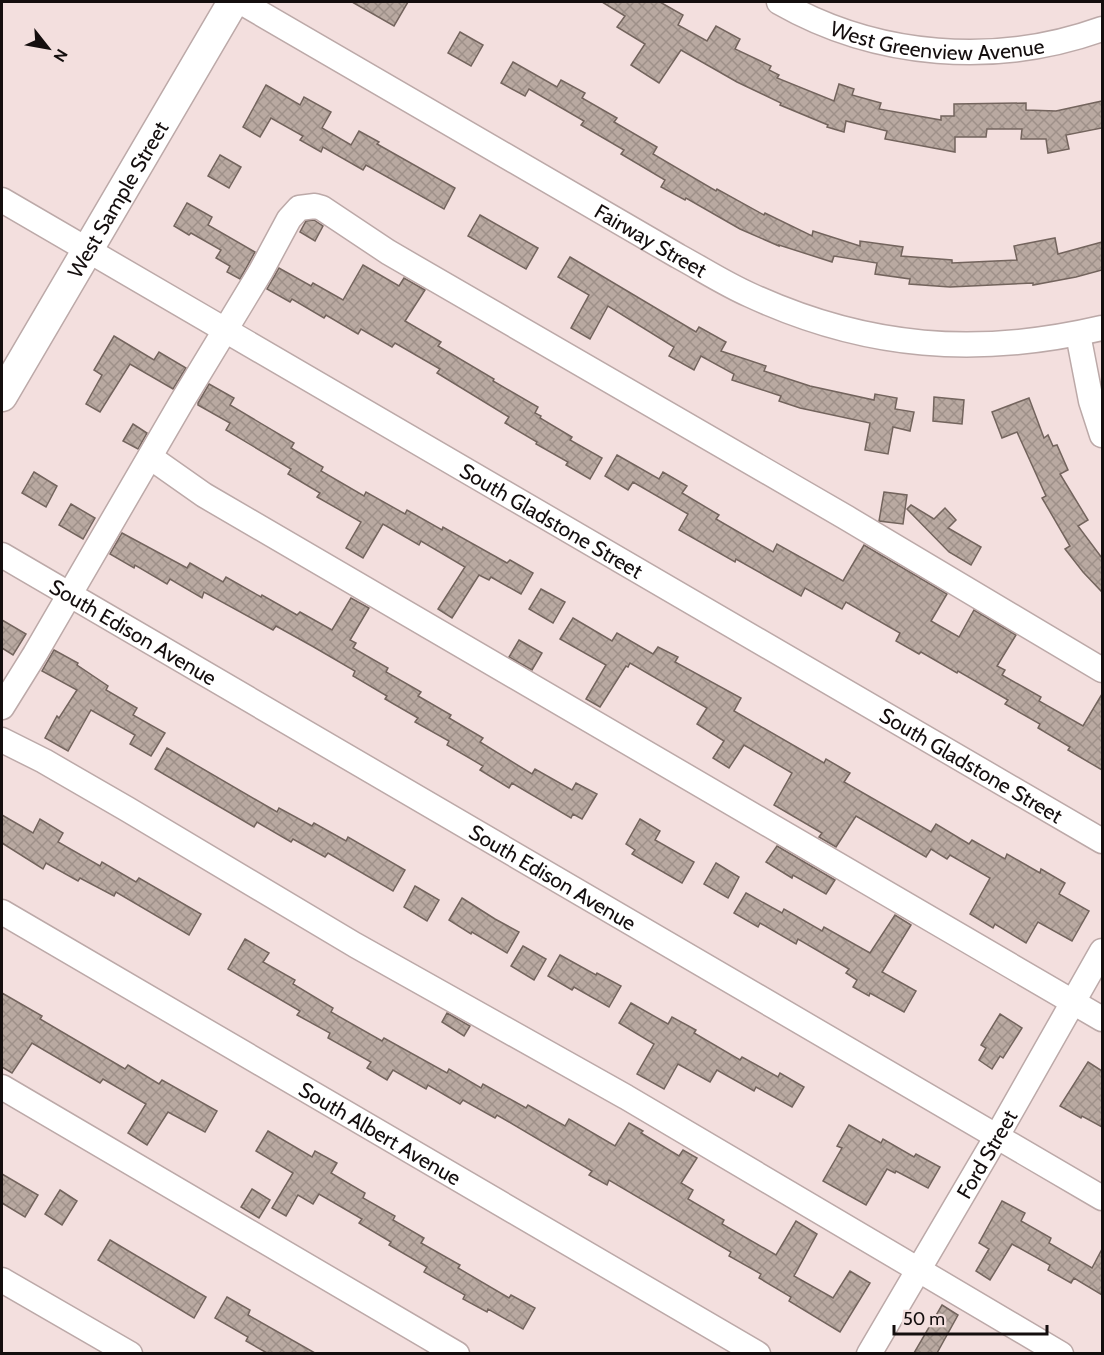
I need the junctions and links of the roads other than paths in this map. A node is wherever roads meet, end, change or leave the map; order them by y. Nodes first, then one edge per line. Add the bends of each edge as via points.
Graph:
1 (233, 2) edge
2 (241, 2) edge
3 (779, 2) edge
4 (1102, 29) edge
5 (2, 200) edge
6 (87, 250) junction
7 (1102, 328) edge
8 (226, 330) junction
9 (1078, 334) junction
10 (2, 396) edge
11 (1102, 435) edge
12 (150, 457) junction
13 (2, 555) edge
14 (69, 595) junction
15 (1102, 670) edge
16 (2, 707) edge
17 (2, 740) edge
18 (1102, 841) edge
19 (2, 912) edge
20 (1102, 951) edge
21 (1073, 1002) junction
22 (1102, 1019) edge
23 (2, 1087) edge
24 (997, 1136) junction
25 (1102, 1198) edge
26 (918, 1270) junction
27 (2, 1280) edge
28 (130, 1353) edge
29 (457, 1353) edge
30 (759, 1353) edge
31 (869, 1353) edge
32 (1061, 1353) edge

1 - 6 main road, West Sample Street
2 - 9 street, Fairway Street via 678,256 748,295 791,313 866,333 945,346 983,346
3 - 4 street, West Greenview Avenue via 812,19 877,42 947,52 1033,48
5 - 6 street, South Gladstone Street
6 - 8 street, South Gladstone Street
6 - 10 main road, West Sample Street
7 - 9 street, Fairway Street
8 - 12 street
8 - 15 street via 290,219 299,208 322,208 388,252
8 - 18 street, South Gladstone Street
9 - 11 street via 1091,402
12 - 14 street
12 - 21 street via 204,495
13 - 14 street, South Edison Avenue
14 - 16 street
14 - 24 street, South Edison Avenue
17 - 26 street via 626,1097
19 - 30 street, South Albert Avenue
20 - 21 street, Ford Street
21 - 22 street
21 - 24 street, Ford Street
23 - 29 street
24 - 25 street, South Edison Avenue
24 - 26 street, Ford Street
26 - 31 street, Ford Street
26 - 32 street
27 - 28 street

